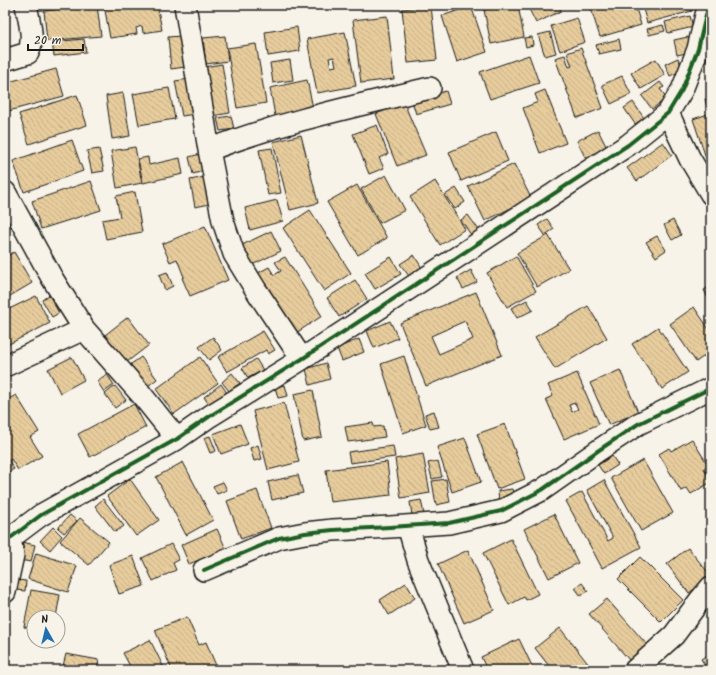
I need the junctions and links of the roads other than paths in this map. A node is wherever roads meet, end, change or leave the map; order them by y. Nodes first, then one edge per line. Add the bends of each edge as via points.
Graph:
1 (26, 5) edge
2 (185, 5) edge
3 (711, 5) edge
4 (5, 60) edge
5 (430, 88) dead end
6 (668, 113) junction
7 (209, 150) junction
8 (5, 192) edge
9 (711, 194) edge
10 (84, 329) junction
11 (302, 359) junction
12 (5, 366) edge
13 (711, 388) edge
14 (177, 439) junction
15 (408, 526) junction
16 (8, 540) edge
17 (204, 570) dead end
18 (711, 587) edge
19 (5, 592) edge
20 (463, 670) edge
21 (635, 670) edge

1 - 4 street via 32,46 28,53
2 - 7 street
3 - 6 street via 682,90
5 - 7 street via 299,121
6 - 9 street via 690,159
6 - 11 street via 628,145
7 - 11 street via 223,221 234,254
8 - 10 street via 52,278
10 - 12 street
10 - 14 street
11 - 14 street
13 - 15 street via 638,424 542,490 501,511 449,523
14 - 16 street via 41,515
15 - 17 street via 305,533 279,538
15 - 20 street via 418,560
16 - 19 street via 13,555
18 - 21 street via 674,635

